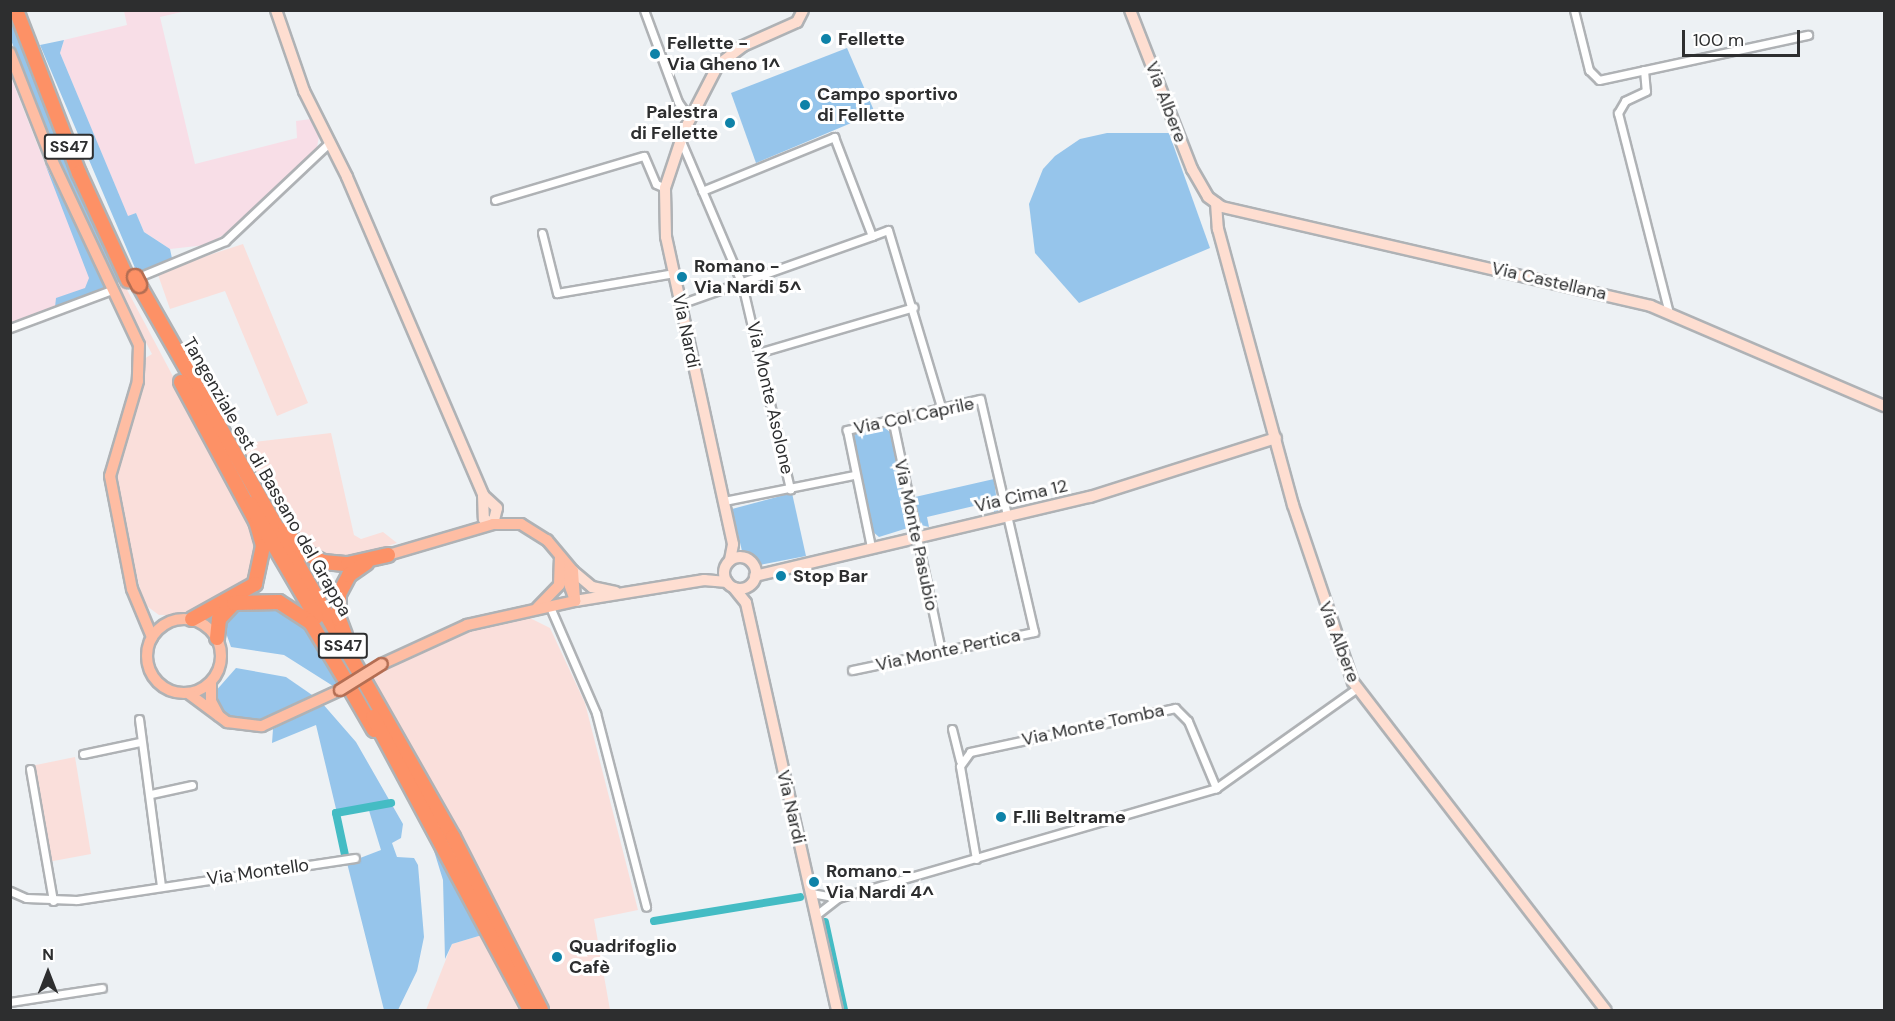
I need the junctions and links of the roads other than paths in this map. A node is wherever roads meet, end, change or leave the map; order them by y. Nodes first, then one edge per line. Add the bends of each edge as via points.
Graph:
1 (16, 10) edge
2 (23, 10) edge
3 (276, 10) edge
4 (644, 10) edge
5 (1130, 10) edge
6 (1574, 10) edge
7 (807, 11) edge
8 (1808, 35) dead end
9 (10, 52) edge
10 (1644, 70) junction
11 (690, 119) junction
12 (680, 140) junction
13 (328, 144) junction
14 (665, 188) junction
15 (702, 192) junction
16 (1205, 193) joint
17 (495, 200) dead end
18 (1216, 203) junction
19 (542, 233) dead end
20 (872, 236) junction
21 (674, 273) junction
22 (135, 281) junction
23 (742, 284) junction
24 (109, 291) dead end
25 (680, 304) junction
26 (914, 307) junction
27 (1669, 313) junction
28 (10, 328) edge
29 (760, 352) junction
30 (181, 382) junction
31 (1884, 406) edge
32 (940, 407) junction
33 (208, 412) junction
34 (892, 418) junction
35 (1276, 438) junction
36 (854, 475) junction
37 (790, 489) junction
38 (724, 501) junction
39 (1008, 517) junction
40 (493, 524) junction
41 (917, 536) junction
42 (733, 544) junction
43 (871, 547) junction
44 (388, 555) junction
45 (743, 557) junction
46 (560, 558) junction
47 (728, 564) junction
48 (573, 571) junction
49 (753, 575) junction
50 (704, 580) junction
51 (730, 585) junction
52 (621, 594) junction
53 (575, 601) junction
54 (746, 603) junction
55 (550, 607) junction
56 (535, 609) junction
57 (144, 612) junction
58 (192, 619) junction
59 (171, 621) junction
60 (152, 637) junction
61 (218, 638) junction
62 (941, 651) junction
63 (852, 670) dead end
64 (211, 682) junction
65 (346, 687) junction
66 (1356, 689) junction
67 (188, 693) junction
68 (139, 719) dead end
69 (221, 719) junction
70 (952, 729) dead end
71 (140, 742) junction
72 (83, 754) dead end
73 (960, 761) junction
74 (30, 769) dead end
75 (411, 783) junction
76 (192, 785) dead end
77 (1216, 788) junction
78 (426, 789) junction
79 (150, 794) junction
80 (355, 858) dead end
81 (976, 860) junction
82 (161, 886) junction
83 (10, 891) edge
84 (811, 893) junction
85 (838, 898) junction
86 (53, 901) junction
87 (646, 907) dead end
88 (816, 915) junction
89 (102, 988) dead end
90 (10, 1002) edge
91 (530, 1011) edge
92 (541, 1011) edge
93 (837, 1011) edge
94 (1606, 1011) edge

1 - 22 highway, Tangenziale est di Bassano del Grappa / SS47 via 79,173
2 - 22 highway, Tangenziale est di Bassano del Grappa / SS47 via 85,168
3 - 13 street
4 - 11 street via 678,102
5 - 16 street, Via Albere
6 - 10 street via 1594,77
7 - 11 street, Via Nardi via 797,22 725,59
8 - 10 street
9 - 57 main road via 52,160 139,345 138,381 110,476 131,583
10 - 27 street via 1646,91 1625,101 1618,113
11 - 12 street, Via Nardi
12 - 14 street, Via Nardi
12 - 15 street, Via Monte Asolone
13 - 22 street via 225,241
13 - 40 street via 483,495 484,519
14 - 17 street via 656,184 644,156
14 - 21 street, Via Nardi via 664,227
15 - 20 street via 834,137
15 - 23 street, Via Monte Asolone
16 - 18 street, Via Castellana
18 - 27 street, Via Castellana via 1235,212 1585,287
18 - 35 street, Via Albere via 1218,229
19 - 21 street via 557,293
20 - 23 street
20 - 26 street via 888,230
21 - 25 street, Via Nardi
22 - 30 highway, Tangenziale est di Bassano del Grappa / SS47
22 - 33 highway, Tangenziale est di Bassano del Grappa / SS47
23 - 25 street
23 - 29 street, Via Monte Asolone
24 - 28 street
25 - 38 street, Via Nardi
26 - 29 street
26 - 32 street
27 - 31 street, Via Castellana
29 - 37 street, Via Monte Asolone
30 - 58 highway via 256,521 263,546 255,584
30 - 75 highway, Tangenziale est di Bassano del Grappa / SS47
32 - 34 street, Via Col Caprile
32 - 39 street, Via Col Caprile via 980,399
33 - 44 highway via 231,435 302,551 335,564
33 - 78 highway, Tangenziale est di Bassano del Grappa / SS47
34 - 36 street, Via Col Caprile via 847,430
34 - 41 street, Via Monte Pasubio
35 - 39 street, Via Cima 12 via 1090,497
35 - 66 street, Via Albere via 1329,622
36 - 37 street
36 - 43 street, Via Col Caprile
37 - 38 street
38 - 42 street, Via Nardi
39 - 41 street, Via Cima 12
39 - 62 street, Via Monte Pertica via 1034,632
40 - 44 main road
40 - 46 main road via 527,527
41 - 43 street, Via Cima 12
41 - 62 street, Via Monte Pasubio
42 - 45 street
42 - 47 street
43 - 49 street, Via Cima 12
44 - 78 highway, SS47 via 354,571 339,594 340,625 414,755
45 - 47 street
45 - 49 street
46 - 48 main road
46 - 53 main road
46 - 56 main road via 557,588
47 - 50 street
47 - 51 street
48 - 52 street via 592,587
48 - 53 main road
49 - 51 street
49 - 54 street
50 - 51 street
50 - 52 street
51 - 54 street
52 - 53 street
53 - 55 main road
54 - 84 street, Via Nardi
55 - 56 main road
55 - 87 street via 596,713
56 - 65 main road, bridge via 467,625 382,664
57 - 59 main road
57 - 60 main road
58 - 59 main road
58 - 61 main road
59 - 60 main road
60 - 67 main road via 147,660 156,681
61 - 64 main road via 221,664
61 - 65 highway, SS47 via 219,619 234,603 279,602 311,623
62 - 63 street, Via Monte Pertica
64 - 67 main road
64 - 69 main road via 211,702
65 - 69 main road via 275,723 244,725
65 - 75 highway, SS47 via 393,763
66 - 77 street
66 - 94 street, Via Albere
67 - 69 main road
68 - 71 street
70 - 73 street
71 - 72 street
71 - 79 street
73 - 77 street, Via Monte Tomba via 970,752 1175,708 1188,721
73 - 81 street
74 - 86 street
75 - 91 highway, Tangenziale est di Bassano del Grappa / SS47
76 - 79 street
77 - 81 street
78 - 92 highway, Tangenziale est di Bassano del Grappa / SS47
79 - 82 street
80 - 82 street, Via Montello
81 - 85 street
82 - 86 street, Via Montello
83 - 86 street, Via Montello
84 - 85 street
84 - 88 street, Via Nardi
85 - 88 street
88 - 93 street, Via Nardi
89 - 90 street

